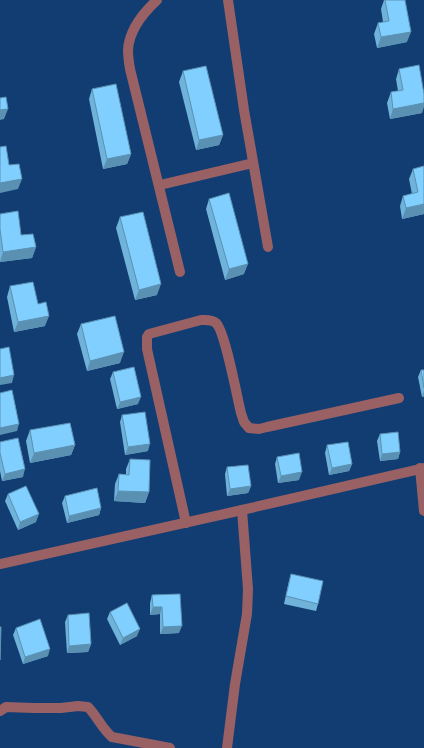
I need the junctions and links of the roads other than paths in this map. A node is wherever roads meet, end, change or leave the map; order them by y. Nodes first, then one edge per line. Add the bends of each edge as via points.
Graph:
1 (157, 0) edge
2 (228, 0) edge
3 (253, 163) junction
4 (160, 185) junction
5 (268, 247) dead end
6 (180, 272) dead end
7 (399, 398) dead end
8 (422, 468) edge
9 (242, 510) junction
10 (424, 511) edge
11 (186, 523) junction
12 (0, 564) edge
13 (0, 710) edge
14 (170, 748) edge
15 (227, 748) edge

1 - 4 street via 148,8 131,35 128,51 130,69
2 - 3 street
3 - 4 street
3 - 5 street
4 - 6 street
7 - 11 street via 263,428 249,428 241,413 222,334 215,323 201,320 149,334 147,349
8 - 9 street
8 - 10 street
9 - 11 street
9 - 15 street via 248,589 247,614
11 - 12 street
13 - 14 street via 6,707 88,707 112,737

